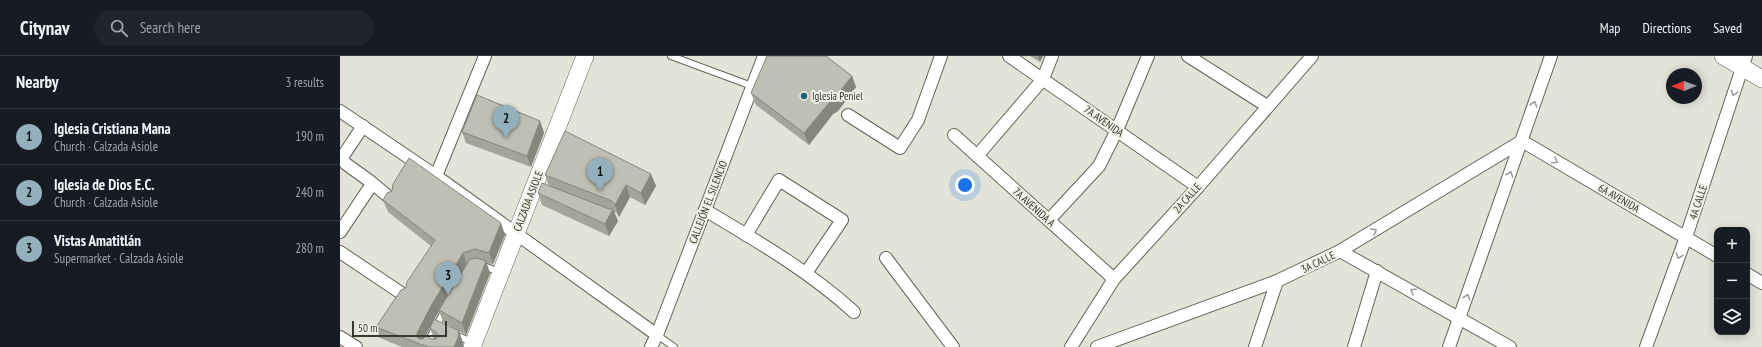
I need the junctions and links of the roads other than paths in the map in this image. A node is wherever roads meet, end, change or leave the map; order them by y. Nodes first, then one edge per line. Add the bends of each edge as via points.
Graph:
1 (484, 56) edge
2 (585, 56) edge
3 (671, 56) edge
4 (764, 56) edge
5 (941, 56) edge
6 (1009, 56) edge
7 (1052, 56) edge
8 (1148, 56) edge
9 (1188, 56) edge
10 (1312, 56) edge
11 (1550, 56) edge
12 (1723, 56) edge
13 (1744, 62) edge
14 (1043, 79) junction
15 (1762, 79) edge
16 (752, 86) junction
17 (1267, 106) junction
18 (340, 111) edge
19 (848, 115) dead end
20 (363, 126) junction
21 (1117, 130) junction
22 (954, 134) dead end
23 (1522, 141) junction
24 (977, 156) junction
25 (342, 160) edge
26 (436, 176) junction
27 (372, 184) junction
28 (1198, 187) junction
29 (390, 198) edge
30 (705, 210) junction
31 (1049, 220) junction
32 (340, 232) edge
33 (516, 234) junction
34 (746, 235) junction
35 (1686, 237) junction
36 (1340, 251) junction
37 (340, 252) edge
38 (1714, 254) edge
39 (886, 258) dead end
40 (475, 265) edge
41 (1377, 271) junction
42 (501, 273) junction
43 (806, 274) junction
44 (1750, 276) edge
45 (1114, 279) junction
46 (1277, 281) junction
47 (1762, 283) edge
48 (404, 296) edge
49 (447, 307) edge
50 (854, 312) dead end
51 (1459, 318) junction
52 (437, 325) junction
53 (443, 328) edge
54 (449, 331) edge
55 (657, 335) junction
56 (340, 337) edge
57 (429, 344) edge
58 (473, 345) edge
59 (356, 347) edge
60 (651, 347) edge
61 (674, 347) edge
62 (953, 347) edge
63 (1071, 347) edge
64 (1097, 347) edge
65 (1255, 347) edge
66 (1354, 347) edge
67 (1449, 347) edge
68 (1510, 347) edge
69 (1646, 347) edge

1 - 26 street
2 - 33 main road, CALZADA ASIOLE via 538,187
3 - 16 lane
4 - 16 street, CALLEJÓN EL SILENCIO
5 - 19 street via 918,120 900,148
6 - 14 street, 7A AVENIDA
7 - 14 street
8 - 21 street
9 - 17 street
10 - 17 street, 2A CALLE
23 -> 11 street
12 - 13 main road
13 - 15 main road
13 -> 35 street, 4A CALLE
14 - 21 street, 7A AVENIDA
14 - 24 street
16 - 30 street, CALLEJÓN EL SILENCIO
17 - 28 street, 2A CALLE
18 - 20 street
20 - 25 street
20 - 26 street
21 - 28 street, 7A AVENIDA
21 - 31 street via 1099,166
22 - 24 street, 7A AVENIDA A
23 -> 35 street, 6A AVENIDA
36 -> 23 street, 3A CALLE
51 -> 23 street
24 - 31 street, 7A AVENIDA A
25 - 27 street
26 - 33 street
27 - 29 street
27 - 32 street
28 - 45 street, 2A CALLE
30 - 34 street
30 - 55 street, CALLEJÓN EL SILENCIO
31 - 45 street, 7A AVENIDA A
33 - 42 main road, CALZADA ASIOLE
33 - 55 street
34 - 43 street
34 - 43 street via 779,180 842,220
35 - 38 street, 6A AVENIDA
35 -> 69 street, 4A CALLE
36 - 41 street
36 - 46 street, 3A CALLE
37 - 48 street
39 - 62 street
40 - 42 lane via 485,265
51 -> 41 street
41 - 66 street
42 - 58 main road, CALZADA ASIOLE
43 - 50 street
44 - 47 street
45 - 63 street, 2A CALLE
46 - 64 street, 3A CALLE
46 - 65 street
49 - 52 lane
51 - 67 street
51 - 68 street
52 - 53 lane
52 - 57 lane
54 - 58 lane
55 - 60 street, CALLEJÓN EL SILENCIO
55 - 61 lane
56 - 59 street

